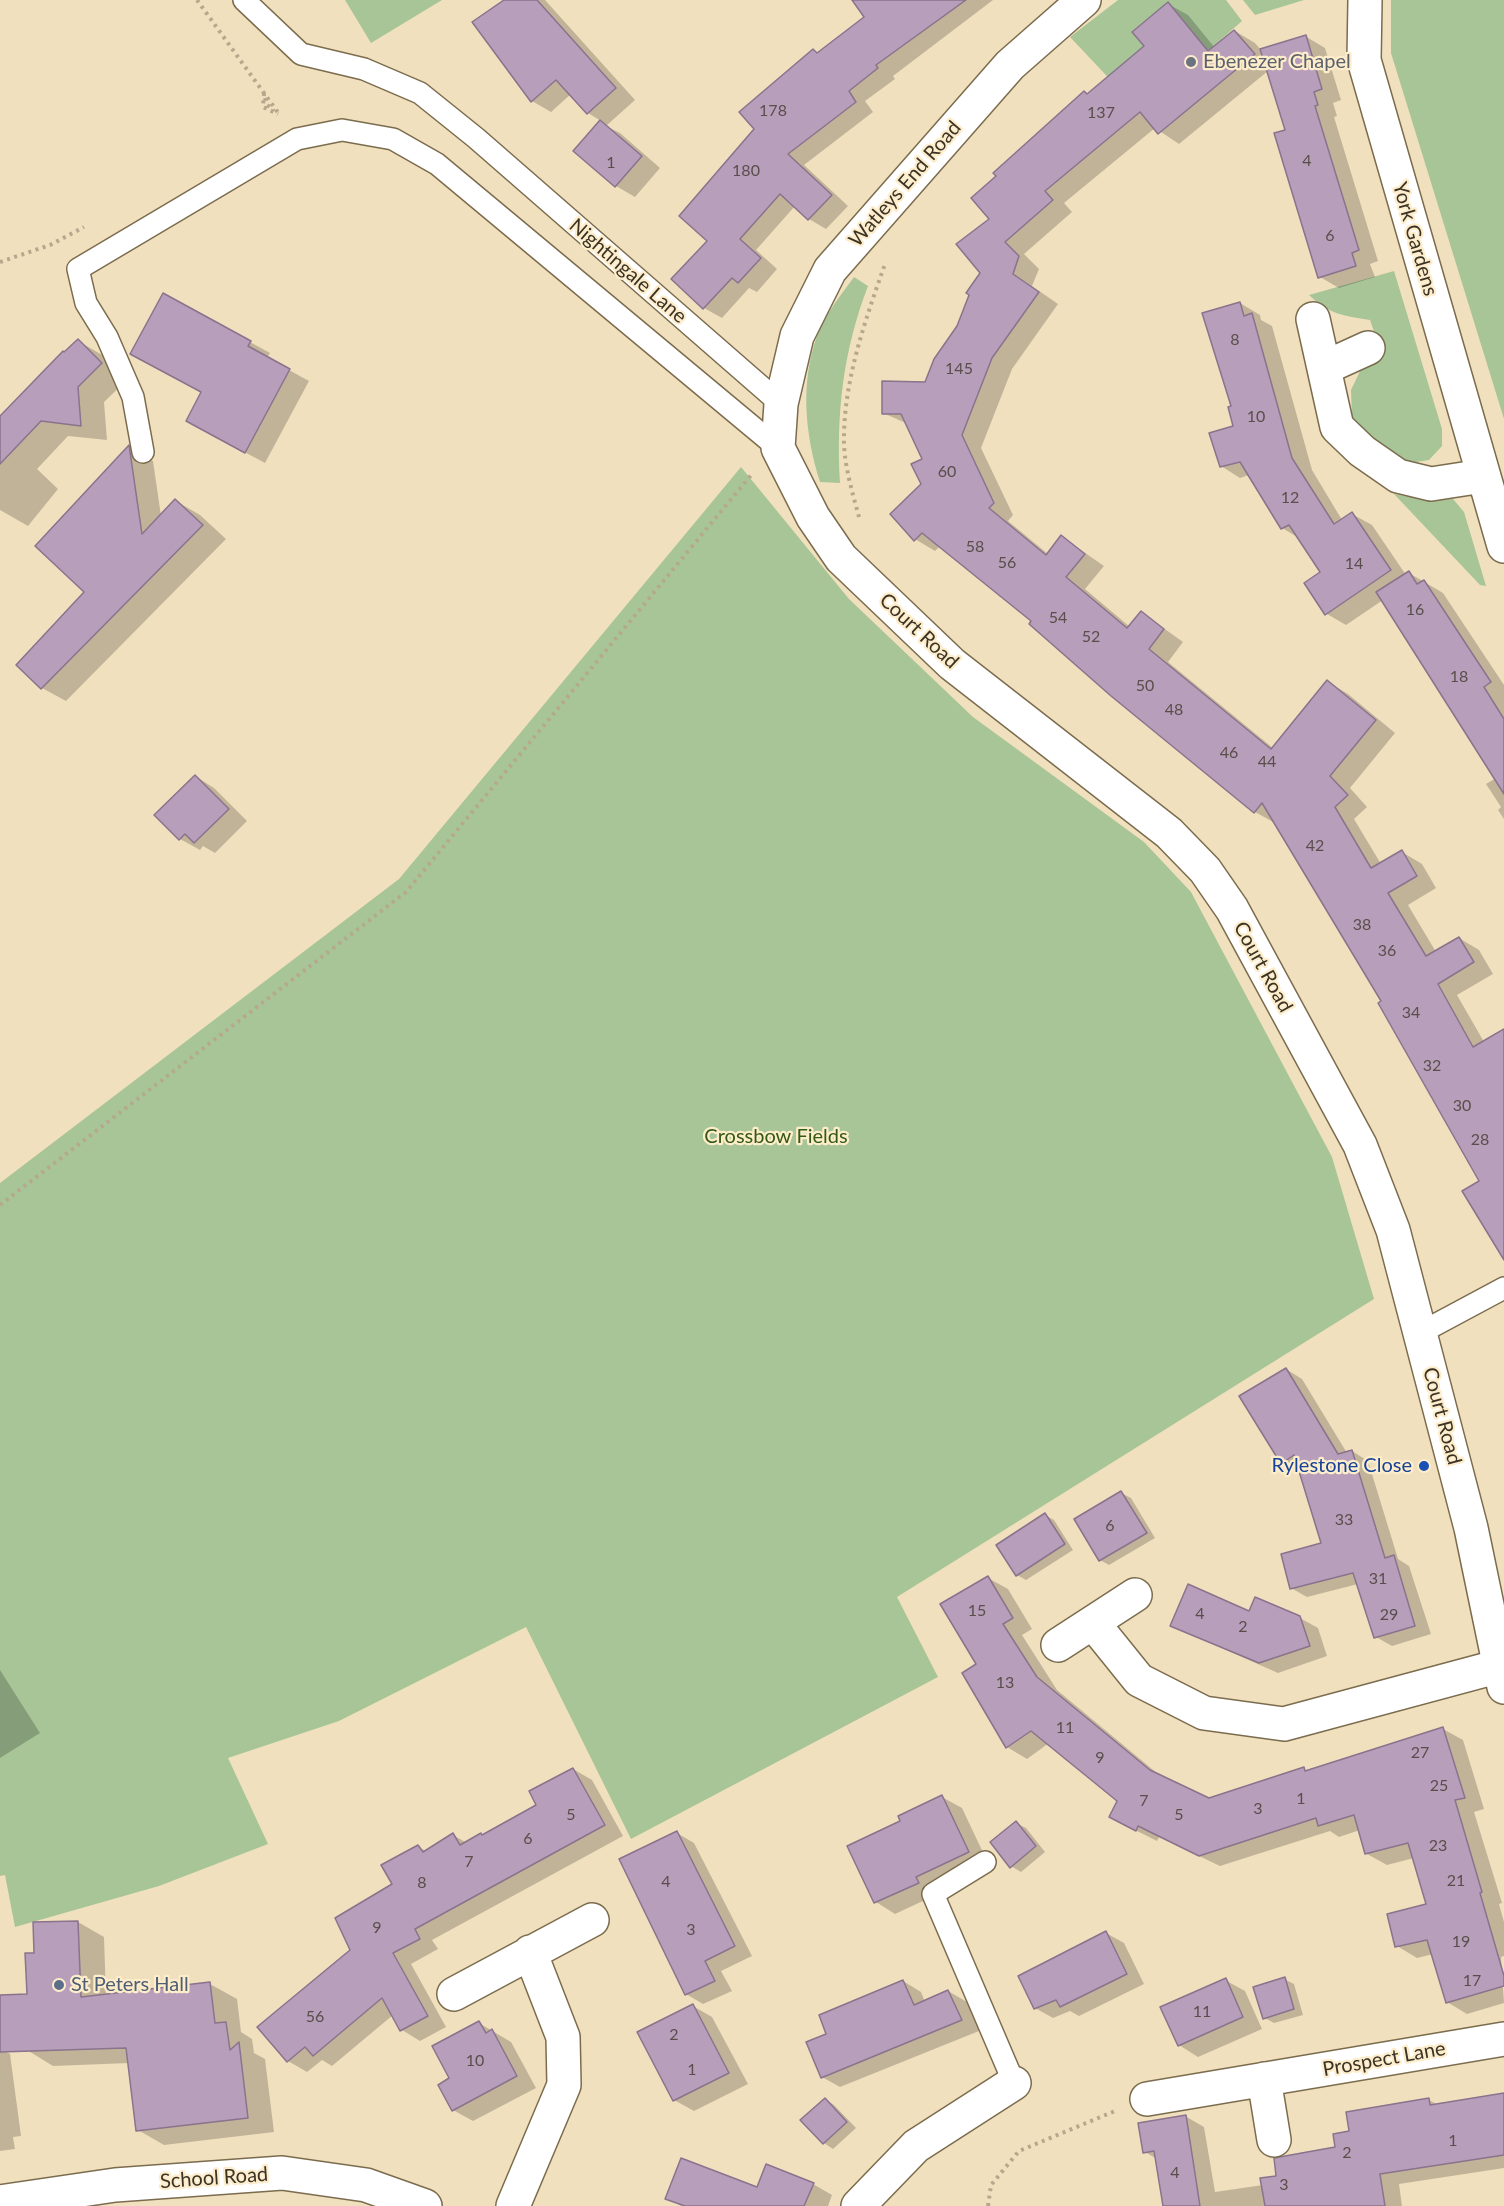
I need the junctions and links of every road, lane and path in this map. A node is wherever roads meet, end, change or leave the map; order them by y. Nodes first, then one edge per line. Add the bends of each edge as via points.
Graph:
1 (197, 0) edge
2 (244, 0) edge
3 (1084, 0) edge
4 (1365, 0) edge
5 (264, 92) junction
6 (280, 115) junction
7 (297, 139) junction
8 (886, 259) dead end
9 (1313, 319) dead end
10 (1368, 348) dead end
11 (1324, 368) junction
12 (781, 404) junction
13 (778, 448) junction
14 (143, 452) dead end
15 (1483, 476) junction
16 (860, 518) dead end
17 (1504, 546) edge
18 (0, 1205) edge
19 (1504, 1288) edge
20 (1420, 1333) junction
21 (1135, 1595) dead end
22 (1094, 1623) junction
23 (1058, 1646) dead end
24 (1502, 1676) edge
25 (985, 1862) dead end
26 (592, 1920) dead end
27 (530, 1952) junction
28 (453, 1994) dead end
29 (1504, 2039) edge
30 (1264, 2079) junction
31 (1014, 2083) joint
32 (1147, 2098) joint
33 (1274, 2140) dead end
34 (0, 2202) edge
35 (425, 2206) edge
36 (513, 2206) edge
37 (858, 2206) edge
38 (988, 2206) edge

1 - 5 path
2 - 12 lane, Nightingale Lane via 301,54 364,69 420,93
3 - 12 street, Watleys End Road via 1010,65 830,270 797,336
4 - 15 street, York Gardens via 1364,60
5 - 6 path
5 - 6 path via 263,107
6 - 7 path
7 - 13 lane via 342,130 393,140 437,164
7 - 14 lane via 78,268 86,303 107,337 133,397
8 - 16 path via 850,385 844,436
9 - 11 street
10 - 11 street
11 - 15 street via 1337,427 1362,451 1398,476 1431,484
12 - 13 street
13 - 18 path via 749,477 406,892
13 - 20 street, Court Road via 813,517 841,558 952,664 1169,833 1205,870 1232,909 1360,1144 1394,1230
15 - 17 street, York Gardens
19 - 20 lane
20 - 24 street, Court Road via 1471,1528
21 - 22 street
22 - 23 street
22 - 24 street via 1139,1680 1204,1713 1284,1724
25 - 31 lane via 933,1893
26 - 27 street
27 - 28 street
27 - 36 street via 563,2037 564,2085
29 - 30 street, Prospect Lane
30 - 32 street, Prospect Lane
30 - 33 street
31 - 37 street via 916,2146
32 - 38 path via 1019,2151 991,2185
34 - 35 street, School Road via 115,2185 282,2174 366,2185

